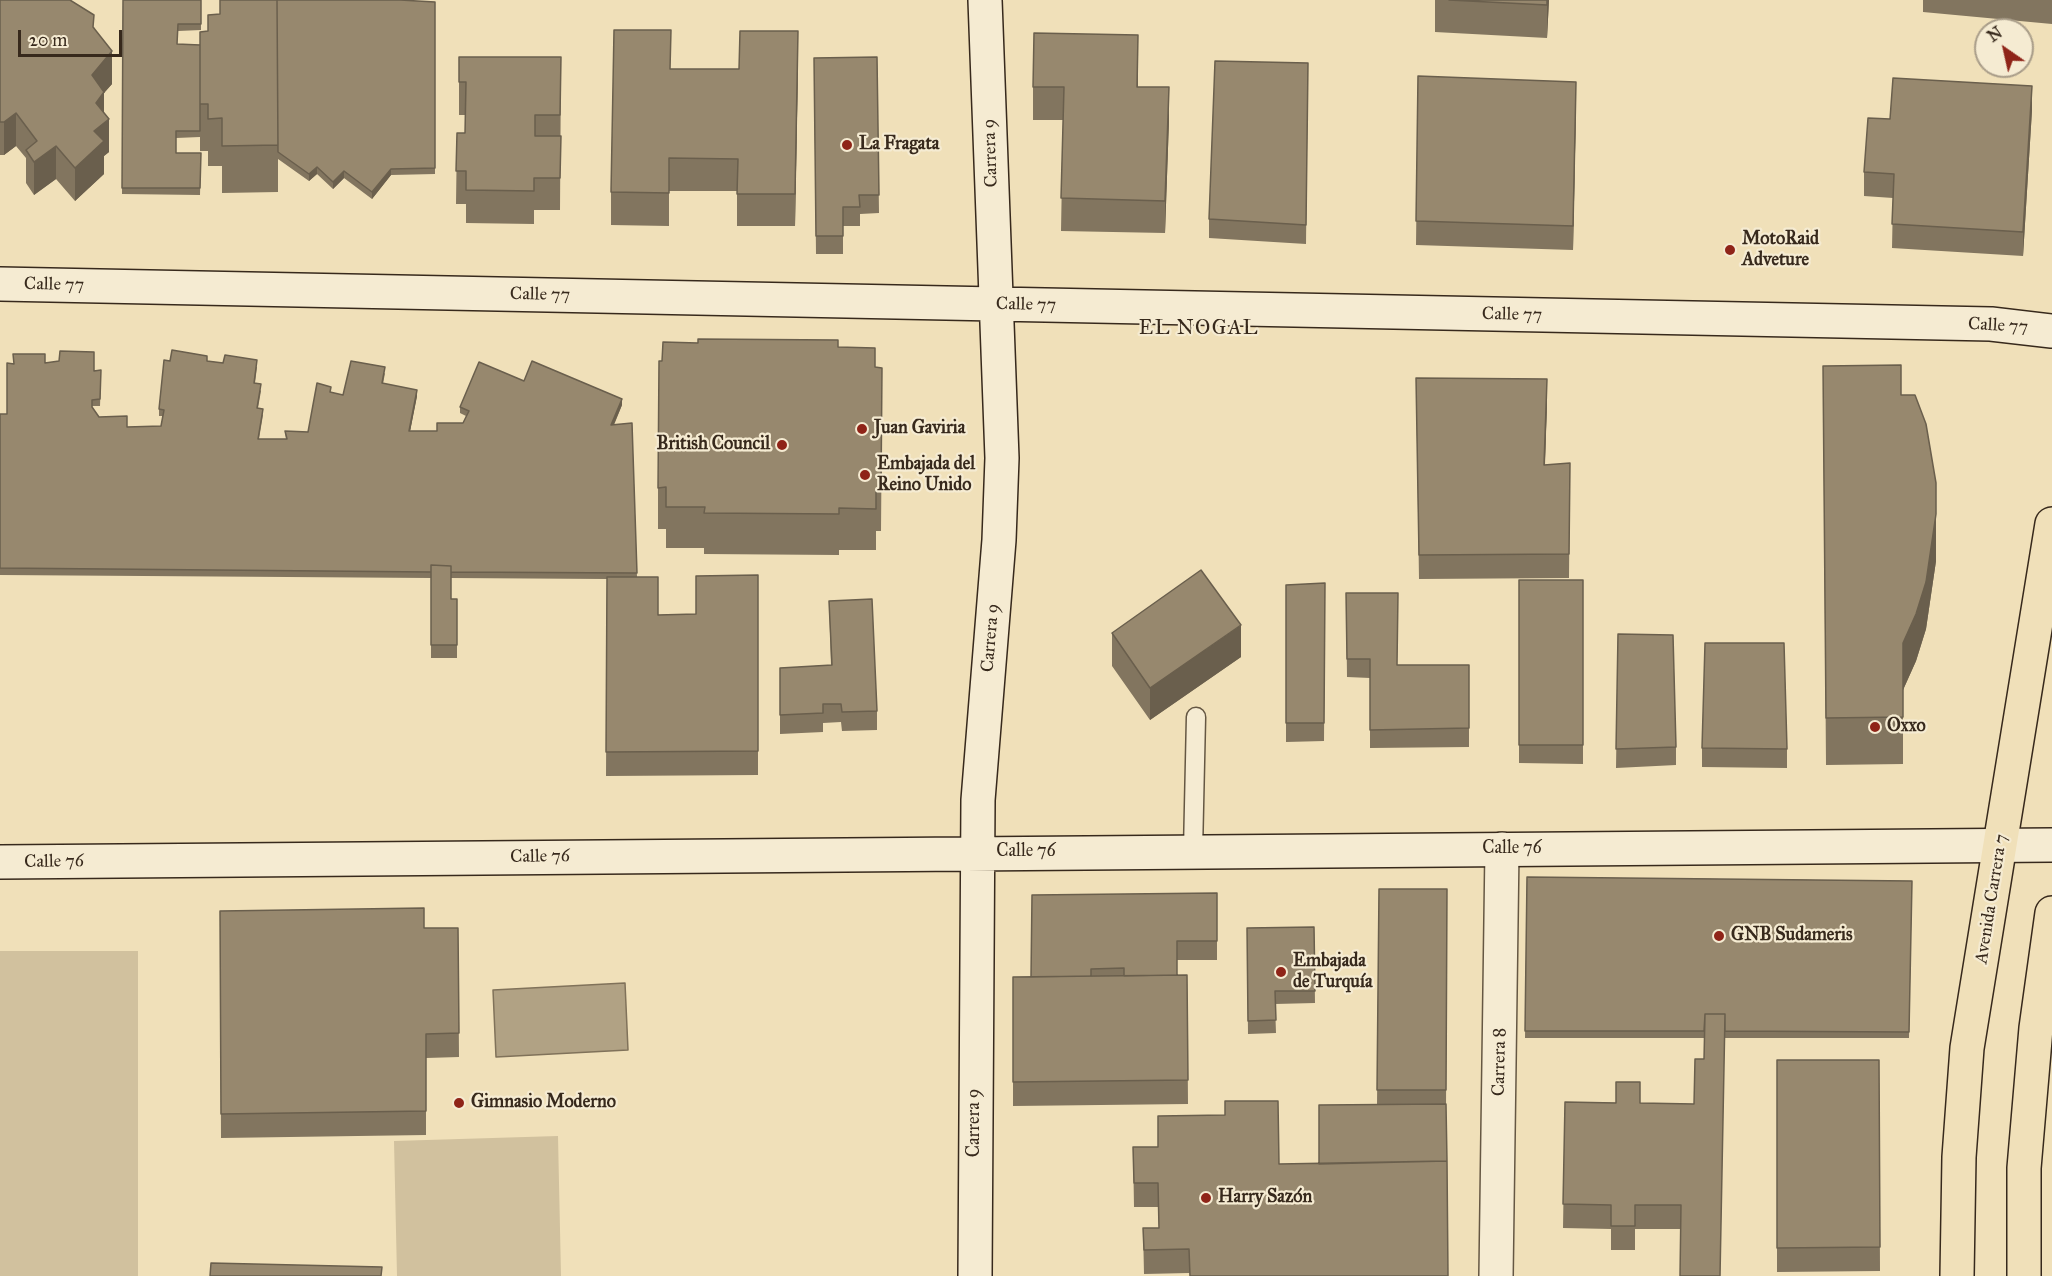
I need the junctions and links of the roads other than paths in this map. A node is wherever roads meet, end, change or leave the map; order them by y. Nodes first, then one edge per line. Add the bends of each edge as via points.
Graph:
1 (985, 0) edge
2 (0, 284) edge
3 (996, 304) junction
4 (2052, 331) edge
5 (2052, 524) edge
6 (1196, 717) dead end
7 (2001, 845) junction
8 (2052, 845) edge
9 (1502, 849) junction
10 (1193, 851) junction
11 (977, 853) junction
12 (0, 862) edge
13 (2052, 913) edge
14 (975, 1276) edge
15 (1496, 1276) edge
16 (1957, 1276) edge
17 (2024, 1276) edge

1 - 3 street, Carrera 9
2 - 3 street, Calle 77
3 - 4 street, Calle 77 via 1990,324
3 - 11 street, Carrera 9 via 1002,458
5 - 7 main road, Avenida Carrera 7
6 - 10 lane
7 - 8 street, Calle 76
7 - 9 street, Calle 76
7 - 16 main road, Avenida Carrera 7 via 1967,1048 1959,1157
9 - 10 street, Calle 76
9 - 15 street, Carrera 8
10 - 11 street, Calle 76
11 - 12 street, Calle 76
11 - 14 street, Carrera 9
13 - 17 main road via 2036,1028 2024,1168

